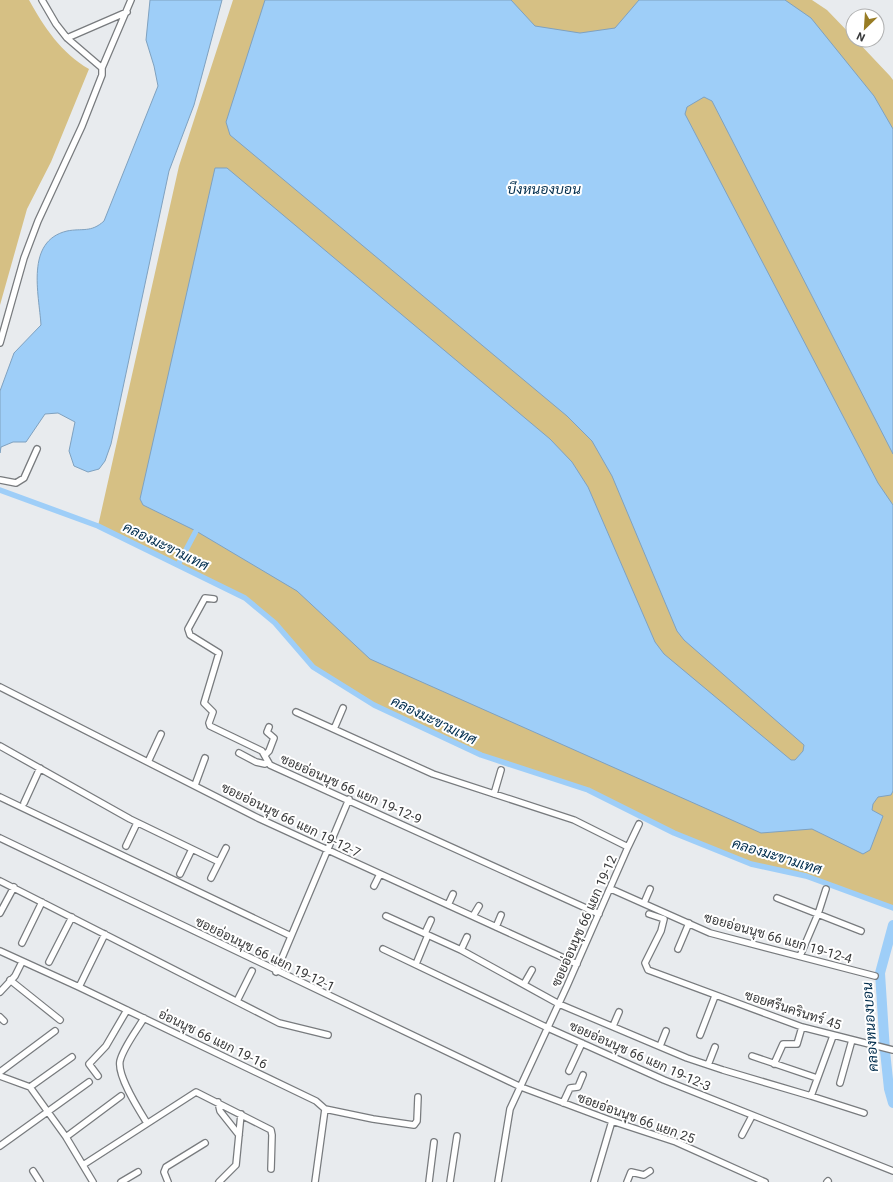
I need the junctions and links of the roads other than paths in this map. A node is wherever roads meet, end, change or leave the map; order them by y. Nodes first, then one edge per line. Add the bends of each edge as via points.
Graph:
1 (42, 0) edge
2 (131, 0) edge
3 (127, 12) junction
4 (67, 38) junction
5 (102, 68) junction
6 (0, 343) edge
7 (37, 449) dead end
8 (0, 480) edge
9 (214, 599) dead end
10 (0, 687) edge
11 (343, 708) dead end
12 (296, 712) dead end
13 (269, 727) dead end
14 (334, 729) junction
15 (161, 734) dead end
16 (0, 746) edge
17 (239, 753) dead end
18 (266, 755) junction
19 (205, 758) dead end
20 (148, 762) junction
21 (267, 762) junction
22 (40, 768) junction
23 (501, 770) dead end
24 (194, 785) junction
25 (494, 794) junction
26 (0, 797) edge
27 (349, 799) junction
28 (24, 803) dead end
29 (137, 822) junction
30 (639, 824) dead end
31 (0, 838) edge
32 (126, 846) dead end
33 (226, 848) dead end
34 (628, 848) junction
35 (192, 849) junction
36 (327, 850) junction
37 (219, 862) junction
38 (180, 874) dead end
39 (380, 874) junction
40 (211, 878) dead end
41 (0, 880) edge
42 (374, 886) dead end
43 (14, 887) junction
44 (611, 889) junction
45 (650, 889) dead end
46 (826, 889) dead end
47 (453, 894) dead end
48 (777, 898) dead end
49 (42, 902) junction
50 (644, 903) junction
51 (448, 905) junction
52 (479, 906) dead end
53 (0, 914) edge
54 (598, 914) junction
55 (649, 914) dead end
56 (818, 914) junction
57 (501, 915) dead end
58 (386, 916) dead end
59 (473, 916) junction
60 (72, 917) junction
61 (431, 920) dead end
62 (689, 923) junction
63 (496, 927) junction
64 (861, 931) dead end
65 (105, 934) junction
66 (427, 934) junction
67 (291, 936) junction
68 (467, 937) dead end
69 (22, 942) dead end
70 (383, 949) dead end
71 (461, 950) junction
72 (678, 950) dead end
73 (0, 951) edge
74 (800, 956) junction
75 (566, 959) junction
76 (22, 962) junction
77 (49, 962) dead end
78 (416, 964) junction
79 (577, 964) junction
80 (562, 969) dead end
81 (532, 970) dead end
82 (252, 971) dead end
83 (276, 972) junction
84 (875, 976) dead end
85 (10, 980) junction
86 (524, 984) junction
87 (79, 987) junction
88 (0, 992) edge
89 (715, 996) junction
90 (237, 1001) junction
91 (559, 1004) junction
92 (127, 1010) junction
93 (618, 1012) dead end
94 (144, 1018) junction
95 (60, 1020) dead end
96 (613, 1026) junction
97 (802, 1027) junction
98 (548, 1028) junction
99 (55, 1031) dead end
100 (666, 1031) dead end
101 (328, 1035) dead end
102 (700, 1035) dead end
103 (833, 1036) junction
104 (852, 1040) junction
105 (582, 1043) junction
106 (660, 1046) junction
107 (715, 1047) dead end
108 (893, 1050) edge
109 (752, 1056) dead end
110 (72, 1057) dead end
111 (774, 1064) junction
112 (708, 1065) junction
113 (569, 1071) dead end
114 (583, 1074) dead end
115 (0, 1076) edge
116 (98, 1076) dead end
117 (817, 1078) junction
118 (89, 1082) dead end
119 (840, 1083) dead end
120 (30, 1087) junction
121 (521, 1088) junction
122 (121, 1096) dead end
123 (811, 1096) junction
124 (418, 1097) dead end
125 (218, 1102) junction
126 (562, 1103) junction
127 (325, 1109) junction
128 (48, 1112) junction
129 (864, 1113) dead end
130 (241, 1114) junction
131 (752, 1116) junction
132 (612, 1121) junction
133 (147, 1123) junction
134 (239, 1135) junction
135 (742, 1135) dead end
136 (457, 1136) dead end
137 (66, 1137) junction
138 (434, 1142) dead end
139 (205, 1143) dead end
140 (0, 1146) edge
141 (83, 1164) junction
142 (271, 1169) dead end
143 (650, 1170) dead end
144 (33, 1171) dead end
145 (893, 1171) edge
146 (138, 1172) dead end
147 (40, 1182) edge
148 (93, 1182) edge
149 (121, 1182) edge
150 (168, 1182) edge
151 (219, 1182) edge
152 (315, 1182) edge
153 (429, 1182) edge
154 (450, 1182) edge
155 (498, 1182) edge
156 (594, 1182) edge
157 (628, 1182) edge
158 (765, 1182) edge

1 - 4 street
2 - 3 street
3 - 4 street
3 - 5 street
4 - 5 street
5 - 6 street via 102,75 82,126 38,221 24,258
7 - 8 street via 24,478 16,483
9 - 18 street, ซอยอ่อนนุช 66 แยก 19-12-9 via 205,598 188,630 190,635 219,653 204,703 213,712 209,724
10 - 20 street, ซอยอ่อนนุช 66 แยก 19-12-7
11 - 14 street
12 - 14 street, ซอยอ่อนนุช 66 แยก 19-12
13 - 18 street via 267,732 274,738
14 - 25 street, ซอยอ่อนนุช 66 แยก 19-12 via 432,774
15 - 20 street
16 - 22 street
17 - 21 street via 260,763
18 - 21 street, ซอยอ่อนนุช 66 แยก 19-12-9
19 - 24 street
20 - 24 street, ซอยอ่อนนุช 66 แยก 19-12-7
21 - 27 street, ซอยอ่อนนุช 66 แยก 19-12-9
22 - 28 street
22 - 29 street
23 - 25 street
24 - 36 street, ซอยอ่อนนุช 66 แยก 19-12-7
25 - 34 street, ซอยอ่อนนุช 66 แยก 19-12 via 574,820
26 - 67 street
27 - 36 street
27 - 54 street, ซอยอ่อนนุช 66 แยก 19-12-9
29 - 32 street
29 - 35 street
30 - 34 street
31 - 83 street, ซอยอ่อนนุช 66 แยก 19-12-1
33 - 37 street
34 - 44 street, ซอยอ่อนนุช 66 แยก 19-12
35 - 37 street
35 - 38 street
36 - 39 street, ซอยอ่อนนุช 66 แยก 19-12-7
36 - 67 street
37 - 40 street
39 - 42 street
39 - 51 street, ซอยอ่อนนุช 66 แยก 19-12-7
41 - 43 street
43 - 49 street
43 - 53 street
44 - 50 street, ซอยอ่อนนุช 66 แยก 19-12-4
44 - 54 street, ซอยอ่อนนุช 66 แยก 19-12
45 - 50 street
46 - 56 street
47 - 51 street
48 - 56 street
49 - 60 street
49 - 69 street
50 - 62 street, ซอยอ่อนนุช 66 แยก 19-12-4
51 - 59 street, ซอยอ่อนนุช 66 แยก 19-12-7
52 - 59 street
54 - 79 street, ซอยอ่อนนุช 66 แยก 19-12
55 - 89 street, ซอยศรีนครินทร์ 45 via 664,919 646,964 648,970
56 - 64 street
56 - 74 street
57 - 63 street
58 - 66 street
59 - 63 street, ซอยอ่อนนุช 66 แยก 19-12-7
60 - 65 street
60 - 77 street
61 - 66 street
62 - 72 street
62 - 74 street, ซอยอ่อนนุช 66 แยก 19-12-4 via 710,933
63 - 75 street, ซอยอ่อนนุช 66 แยก 19-12-7
65 - 87 street
65 - 90 street
66 - 71 street
66 - 78 street
67 - 83 street
68 - 71 street
70 - 78 street, ซอยอ่อนนุช 66 แยก 19-12-3
71 - 86 street
73 - 76 street, อ่อนนุช 66 แยก 19-16
74 - 84 street, ซอยอ่อนนุช 66 แยก 19-12-4
75 - 79 street, ซอยอ่อนนุช 66 แยก 19-12-7
75 - 80 street
76 - 85 street
76 - 87 street, อ่อนนุช 66 แยก 19-16
78 - 98 street, ซอยอ่อนนุช 66 แยก 19-12-3
79 - 91 street, ซอยอ่อนนุช 66 แยก 19-12
81 - 86 street
82 - 90 street
83 - 121 street, ซอยอ่อนนุช 66 แยก 19-12-1
85 - 88 street
85 - 95 street
86 - 91 street
87 - 92 street, อ่อนนุช 66 แยก 19-16
89 - 97 street, ซอยศรีนครินทร์ 45
89 - 102 street
90 - 101 street via 288,1026
91 - 96 street
91 - 98 street, ซอยอ่อนนุช 66 แยก 19-12
92 - 94 street, อ่อนนุช 66 แยก 19-16
92 - 116 street via 106,1046 89,1064
93 - 96 street
94 - 127 street, อ่อนนุช 66 แยก 19-16 via 316,1101
94 - 133 street via 122,1056 120,1065 133,1100
96 - 106 street
97 - 103 street, ซอยศรีนครินทร์ 45
97 - 111 street via 797,1044 783,1044
98 - 105 street, ซอยอ่อนนุช 66 แยก 19-12-3
98 - 121 street, ซอยอ่อนนุช 66 แยก 19-12
99 - 115 street
100 - 106 street
103 - 104 street, ซอยศรีนครินทร์ 45
103 - 117 street
104 - 108 street, ซอยศรีนครินทร์ 45
104 - 119 street
105 - 113 street
105 - 131 street, ซอยอ่อนนุช 66 แยก 19-12-3
106 - 112 street
107 - 112 street
109 - 111 street
110 - 120 street
111 - 117 street
112 - 123 street
114 - 126 street via 578,1087 570,1088
115 - 120 street
117 - 123 street
118 - 128 street
120 - 128 street
121 - 126 street, ซอยอ่อนนุช 66 แยก 25
121 - 155 street, ซอยอ่อนนุช 66 แยก 19-12 via 508,1117
122 - 137 street
123 - 129 street
124 - 127 street via 417,1121 414,1125
125 - 130 street
125 - 133 street via 196,1092
125 - 134 street via 220,1111
126 - 132 street, ซอยอ่อนนุช 66 แยก 25
127 - 152 street
128 - 137 street
128 - 140 street
130 - 134 street
130 - 142 street via 272,1132
131 - 135 street
131 - 145 street, ซอยอ่อนนุช 66 แยก 19-12-3
132 - 156 street
132 - 158 street, ซอยอ่อนนุช 66 แยก 25 via 676,1142
133 - 141 street
134 - 151 street via 236,1165
136 - 154 street
137 - 141 street
138 - 153 street
139 - 150 street via 166,1167 164,1172
141 - 148 street
143 - 157 street via 644,1174 631,1172
144 - 147 street
146 - 149 street

